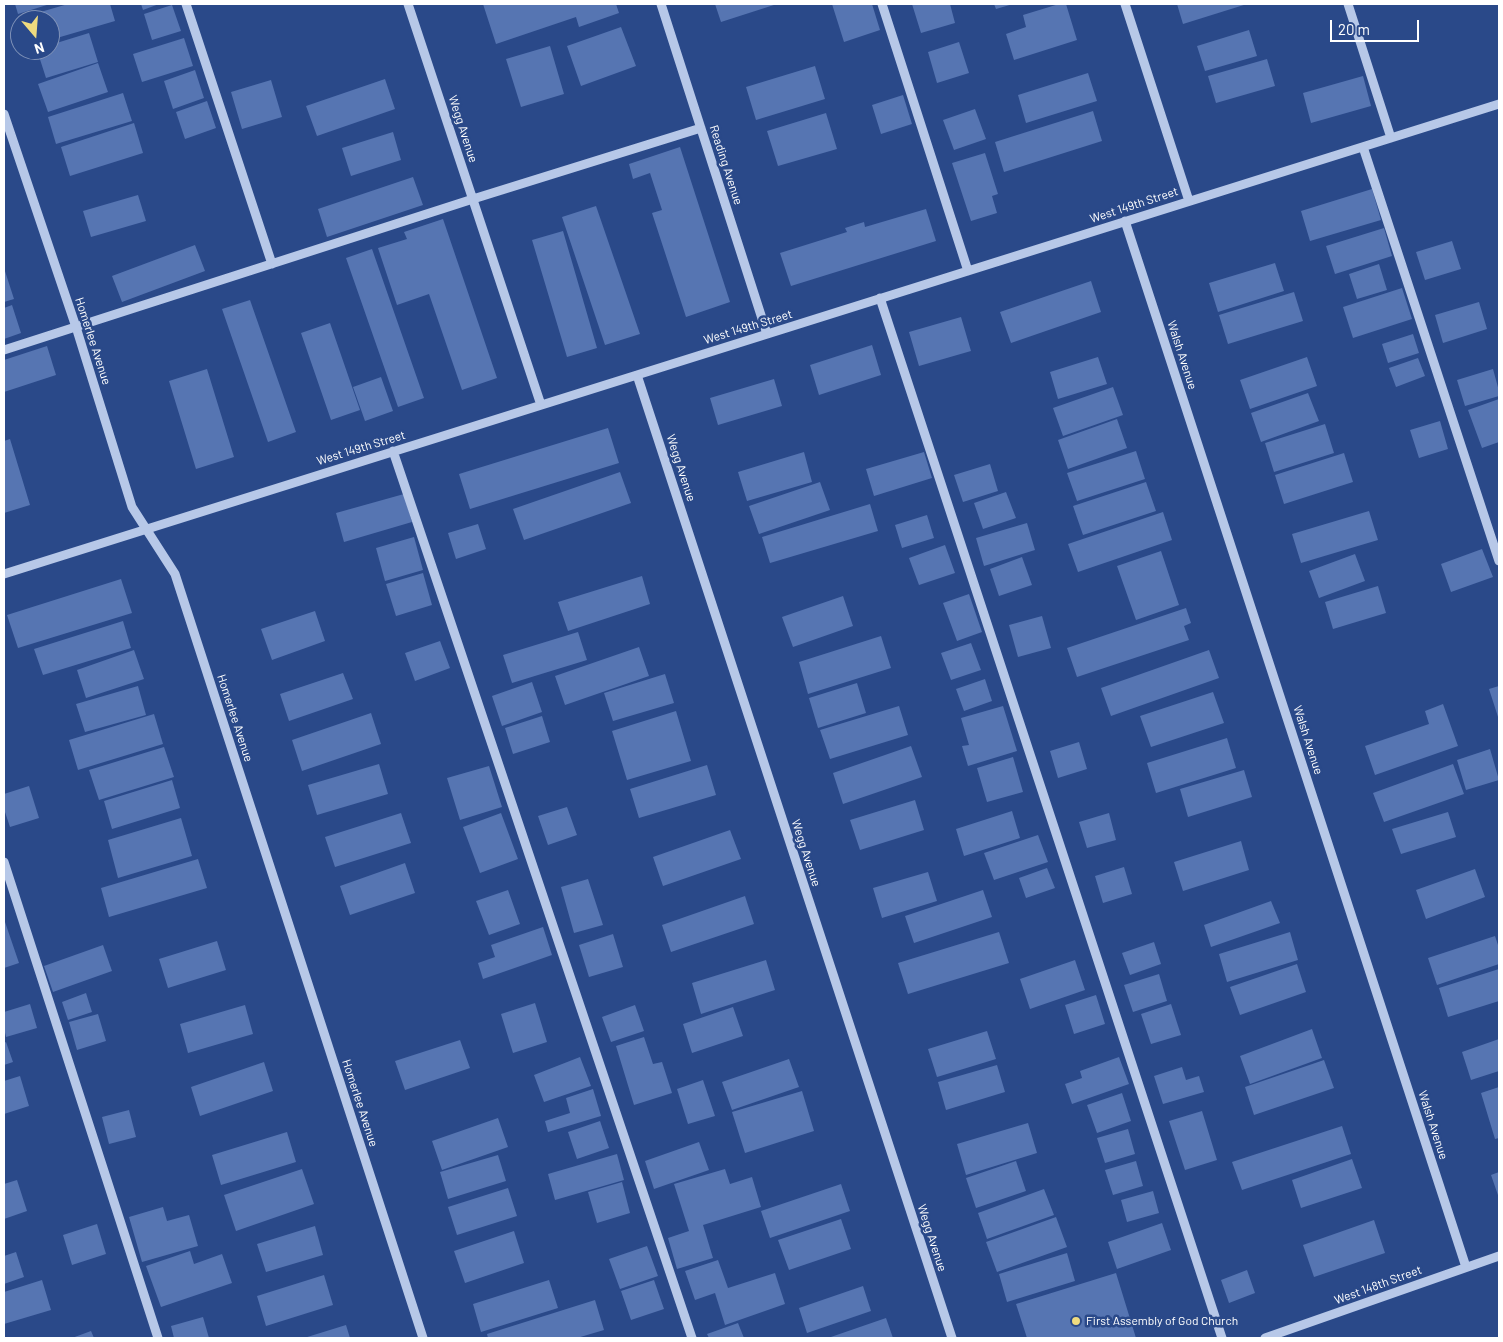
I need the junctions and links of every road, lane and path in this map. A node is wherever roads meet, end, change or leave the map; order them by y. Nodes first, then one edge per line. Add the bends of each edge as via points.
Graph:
1 (186, 4) edge
2 (408, 4) edge
3 (661, 4) edge
4 (882, 4) edge
5 (1124, 4) edge
6 (1348, 4) edge
7 (1499, 104) edge
8 (4, 114) edge
9 (701, 128) junction
10 (1390, 138) junction
11 (1363, 147) junction
12 (473, 199) junction
13 (1189, 201) junction
14 (1125, 221) junction
15 (272, 264) junction
16 (968, 271) junction
17 (880, 298) junction
18 (76, 327) junction
19 (767, 334) junction
20 (4, 350) edge
21 (638, 375) junction
22 (541, 405) junction
23 (393, 451) junction
24 (147, 529) junction
25 (1499, 561) edge
26 (4, 574) edge
27 (4, 862) edge
28 (1499, 1256) edge
29 (1466, 1267) junction
30 (158, 1338) edge
31 (423, 1338) edge
32 (692, 1338) edge
33 (952, 1338) edge
34 (1222, 1338) edge
35 (1266, 1338) edge

1 - 15 street
2 - 12 street, Wegg Avenue
3 - 9 street, Reading Avenue
4 - 16 street
5 - 13 street
6 - 10 street
7 - 10 street, West 149th Street
8 - 18 street, Homerlee Avenue
9 - 12 street
9 - 19 street, Reading Avenue
10 - 11 street, West 149th Street
11 - 13 street, West 149th Street
11 - 25 street
12 - 15 street
12 - 22 street, Wegg Avenue
13 - 14 street, West 149th Street
14 - 16 street, West 149th Street
14 - 29 street, Walsh Avenue
15 - 18 street
16 - 17 street, West 149th Street
17 - 19 street, West 149th Street
17 - 34 street
18 - 20 street
18 - 24 street, Homerlee Avenue via 132,507
19 - 21 street, West 149th Street
21 - 22 street, West 149th Street
21 - 33 street, Wegg Avenue
22 - 23 street, West 149th Street
23 - 24 street, West 149th Street
23 - 32 street
24 - 26 street, West 149th Street
24 - 31 street, Homerlee Avenue via 175,574
27 - 30 street
28 - 29 street, West 148th Street
29 - 35 street, West 148th Street

